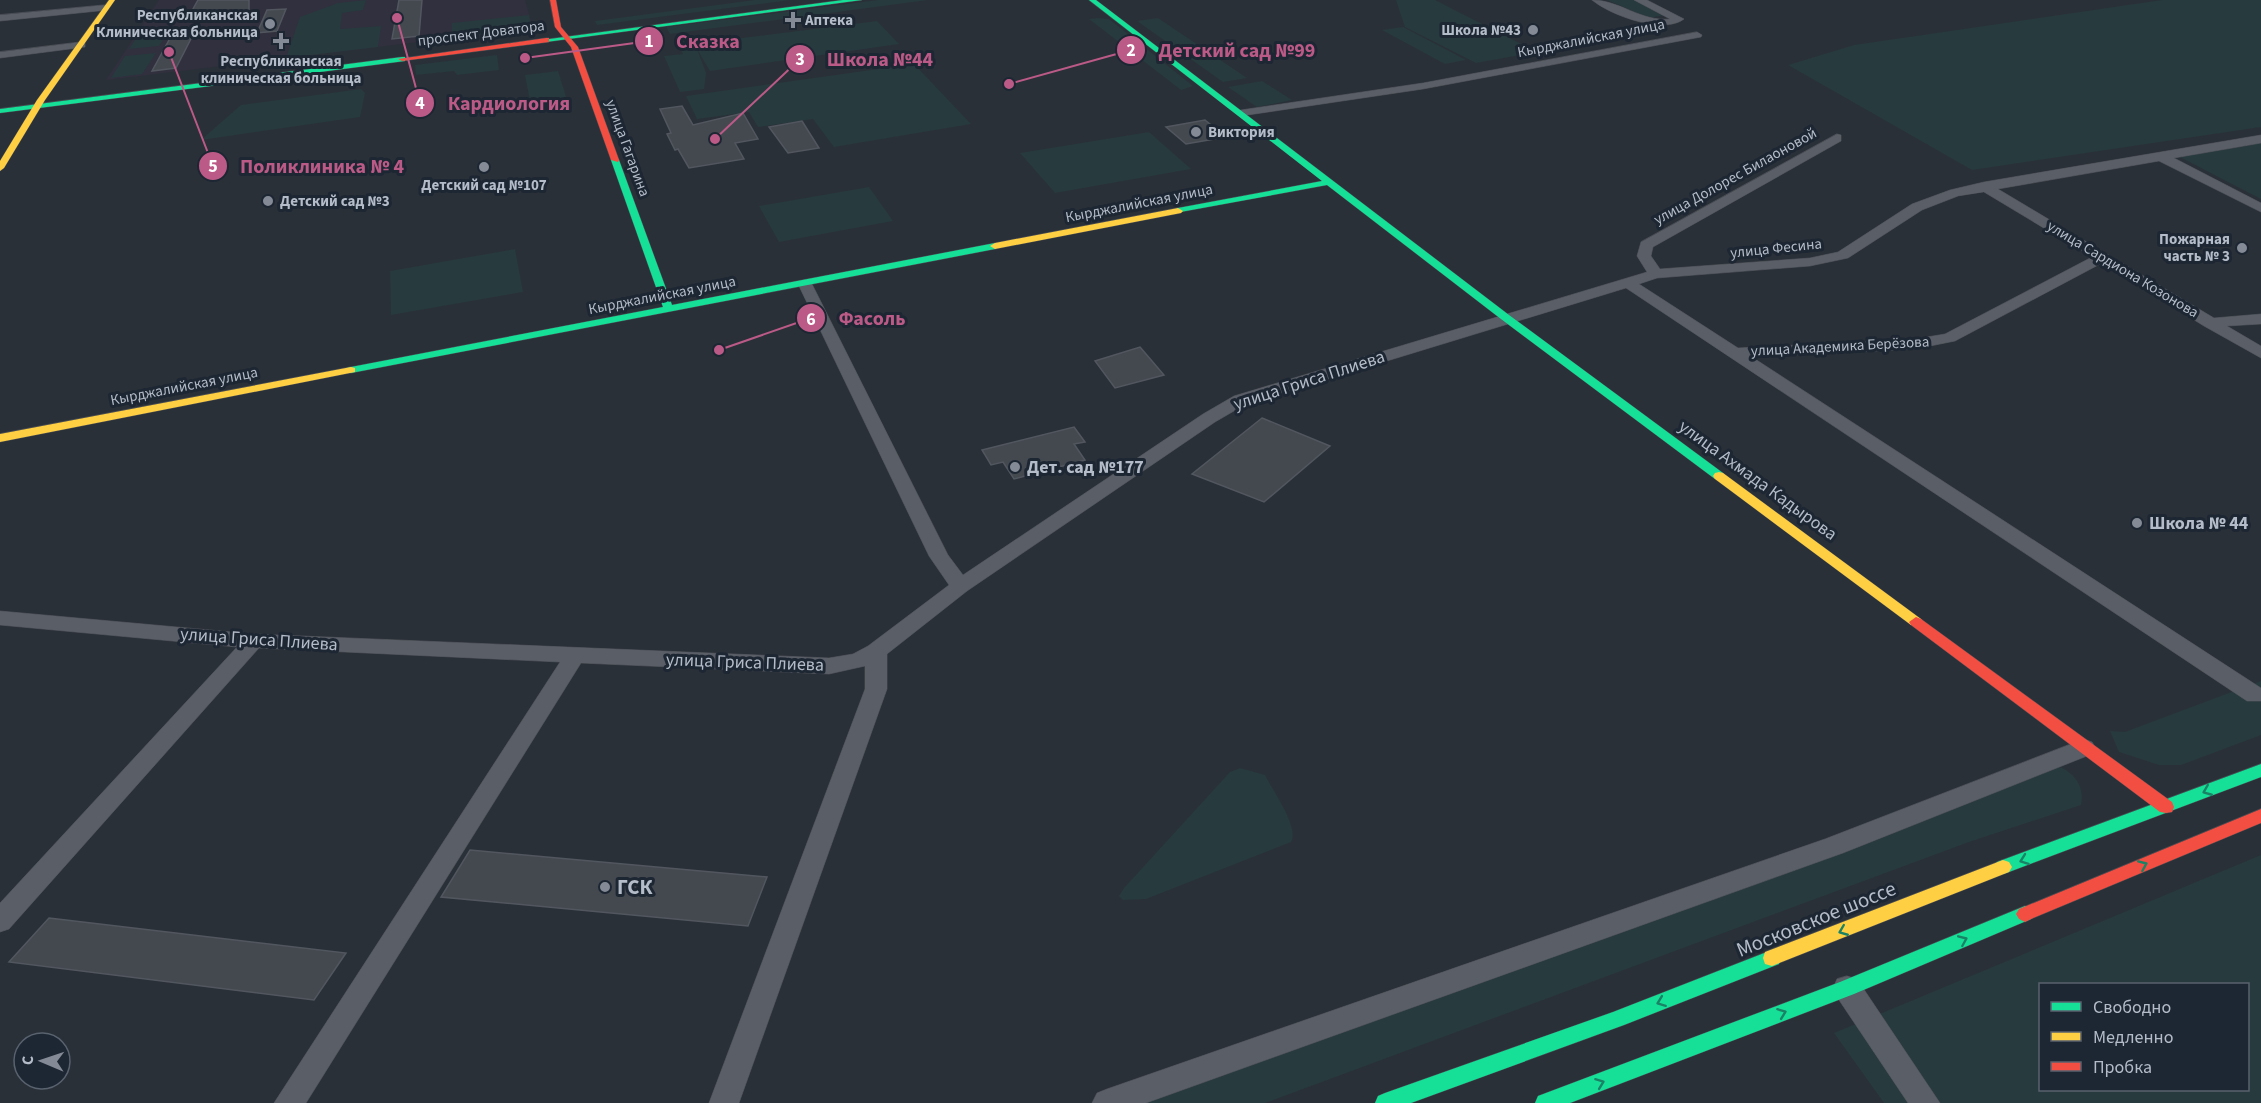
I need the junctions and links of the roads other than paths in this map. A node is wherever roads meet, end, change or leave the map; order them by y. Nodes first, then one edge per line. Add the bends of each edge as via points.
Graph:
1 (553, 0) edge
2 (823, 0) edge
3 (859, 0) edge
4 (1092, 0) edge
5 (1597, 0) edge
6 (1639, 0) edge
7 (109, 4) edge
8 (0, 18) edge
9 (1697, 35) dead end
10 (566, 37) junction
11 (81, 45) junction
12 (0, 55) edge
13 (39, 103) junction
14 (0, 105) edge
15 (0, 111) edge
16 (1241, 113) junction
17 (1837, 138) dead end
18 (2261, 139) edge
19 (2160, 156) junction
20 (0, 168) edge
21 (1329, 182) junction
22 (1984, 186) junction
23 (2261, 208) edge
24 (2104, 256) junction
25 (1656, 274) junction
26 (1628, 283) junction
27 (805, 284) junction
28 (669, 310) junction
29 (1505, 318) junction
30 (2261, 319) edge
31 (2210, 323) junction
32 (1736, 352) junction
33 (2261, 353) edge
34 (0, 438) edge
35 (960, 586) junction
36 (0, 618) edge
37 (254, 641) junction
38 (876, 651) junction
39 (575, 655) junction
40 (2255, 695) dead end
41 (2084, 748) junction
42 (2261, 770) edge
43 (2166, 807) junction
44 (2261, 816) edge
45 (0, 921) edge
46 (1847, 988) junction
47 (289, 1103) edge
48 (724, 1103) edge
49 (1107, 1103) edge
50 (1385, 1103) edge
51 (1545, 1103) edge
52 (1925, 1103) edge

1 - 10 main road, улица Гагарина via 558,27
2 - 10 main road, проспект Доватора
3 - 10 main road, проспект Доватора
4 - 16 main road, улица Ахмада Кадырова
5 - 6 street via 1649,21 1664,23 1678,19
7 - 8 street
7 - 11 main road
9 - 16 street, Кырджалийская улица via 1431,85
10 - 13 main road, проспект Доватора
10 - 28 main road, улица Гагарина via 574,47
11 - 12 street
11 - 13 main road
13 - 14 main road, проспект Доватора
13 - 15 main road, проспект Доватора
13 - 20 main road
16 - 21 main road, улица Ахмада Кадырова
17 - 25 street, улица Долорес Билаоновой via 1646,245 1644,256
18 - 19 street, улица Фесина
19 - 22 street, улица Фесина
19 - 23 street
21 - 27 main road, Кырджалийская улица
21 - 29 main road, улица Ахмада Кадырова
22 - 24 street, улица Сардиона Козонова
22 - 25 street, улица Фесина via 1931,200 1843,255 1825,260
24 - 31 street, улица Сардиона Козонова
24 - 32 street, улица Академика Берёзова via 1949,338 1915,344
25 - 26 street, улица Фесина
26 - 29 street, улица Гриса Плиева
26 - 32 street
27 - 28 main road, Кырджалийская улица
27 - 35 street via 939,556
28 - 34 main road, Кырджалийская улица
29 - 35 street, улица Гриса Плиева via 1240,400
29 - 41 main road, улица Ахмада Кадырова via 1831,556
30 - 31 street
31 - 33 street, улица Сардиона Козонова
32 - 40 street
35 - 38 street, улица Гриса Плиева
36 - 37 street, улица Гриса Плиева
37 - 39 street, улица Гриса Плиева
37 - 45 street
38 - 39 street, улица Гриса Плиева via 859,660 829,666
38 - 48 street via 876,689
39 - 47 street
41 - 43 main road, улица Ахмада Кадырова
41 - 49 street via 1834,846
42 -> 43 main road, Московское шоссе
43 -> 50 main road, Московское шоссе via 1969,880 1617,1020
46 -> 44 main road
51 -> 46 main road
46 - 52 street

